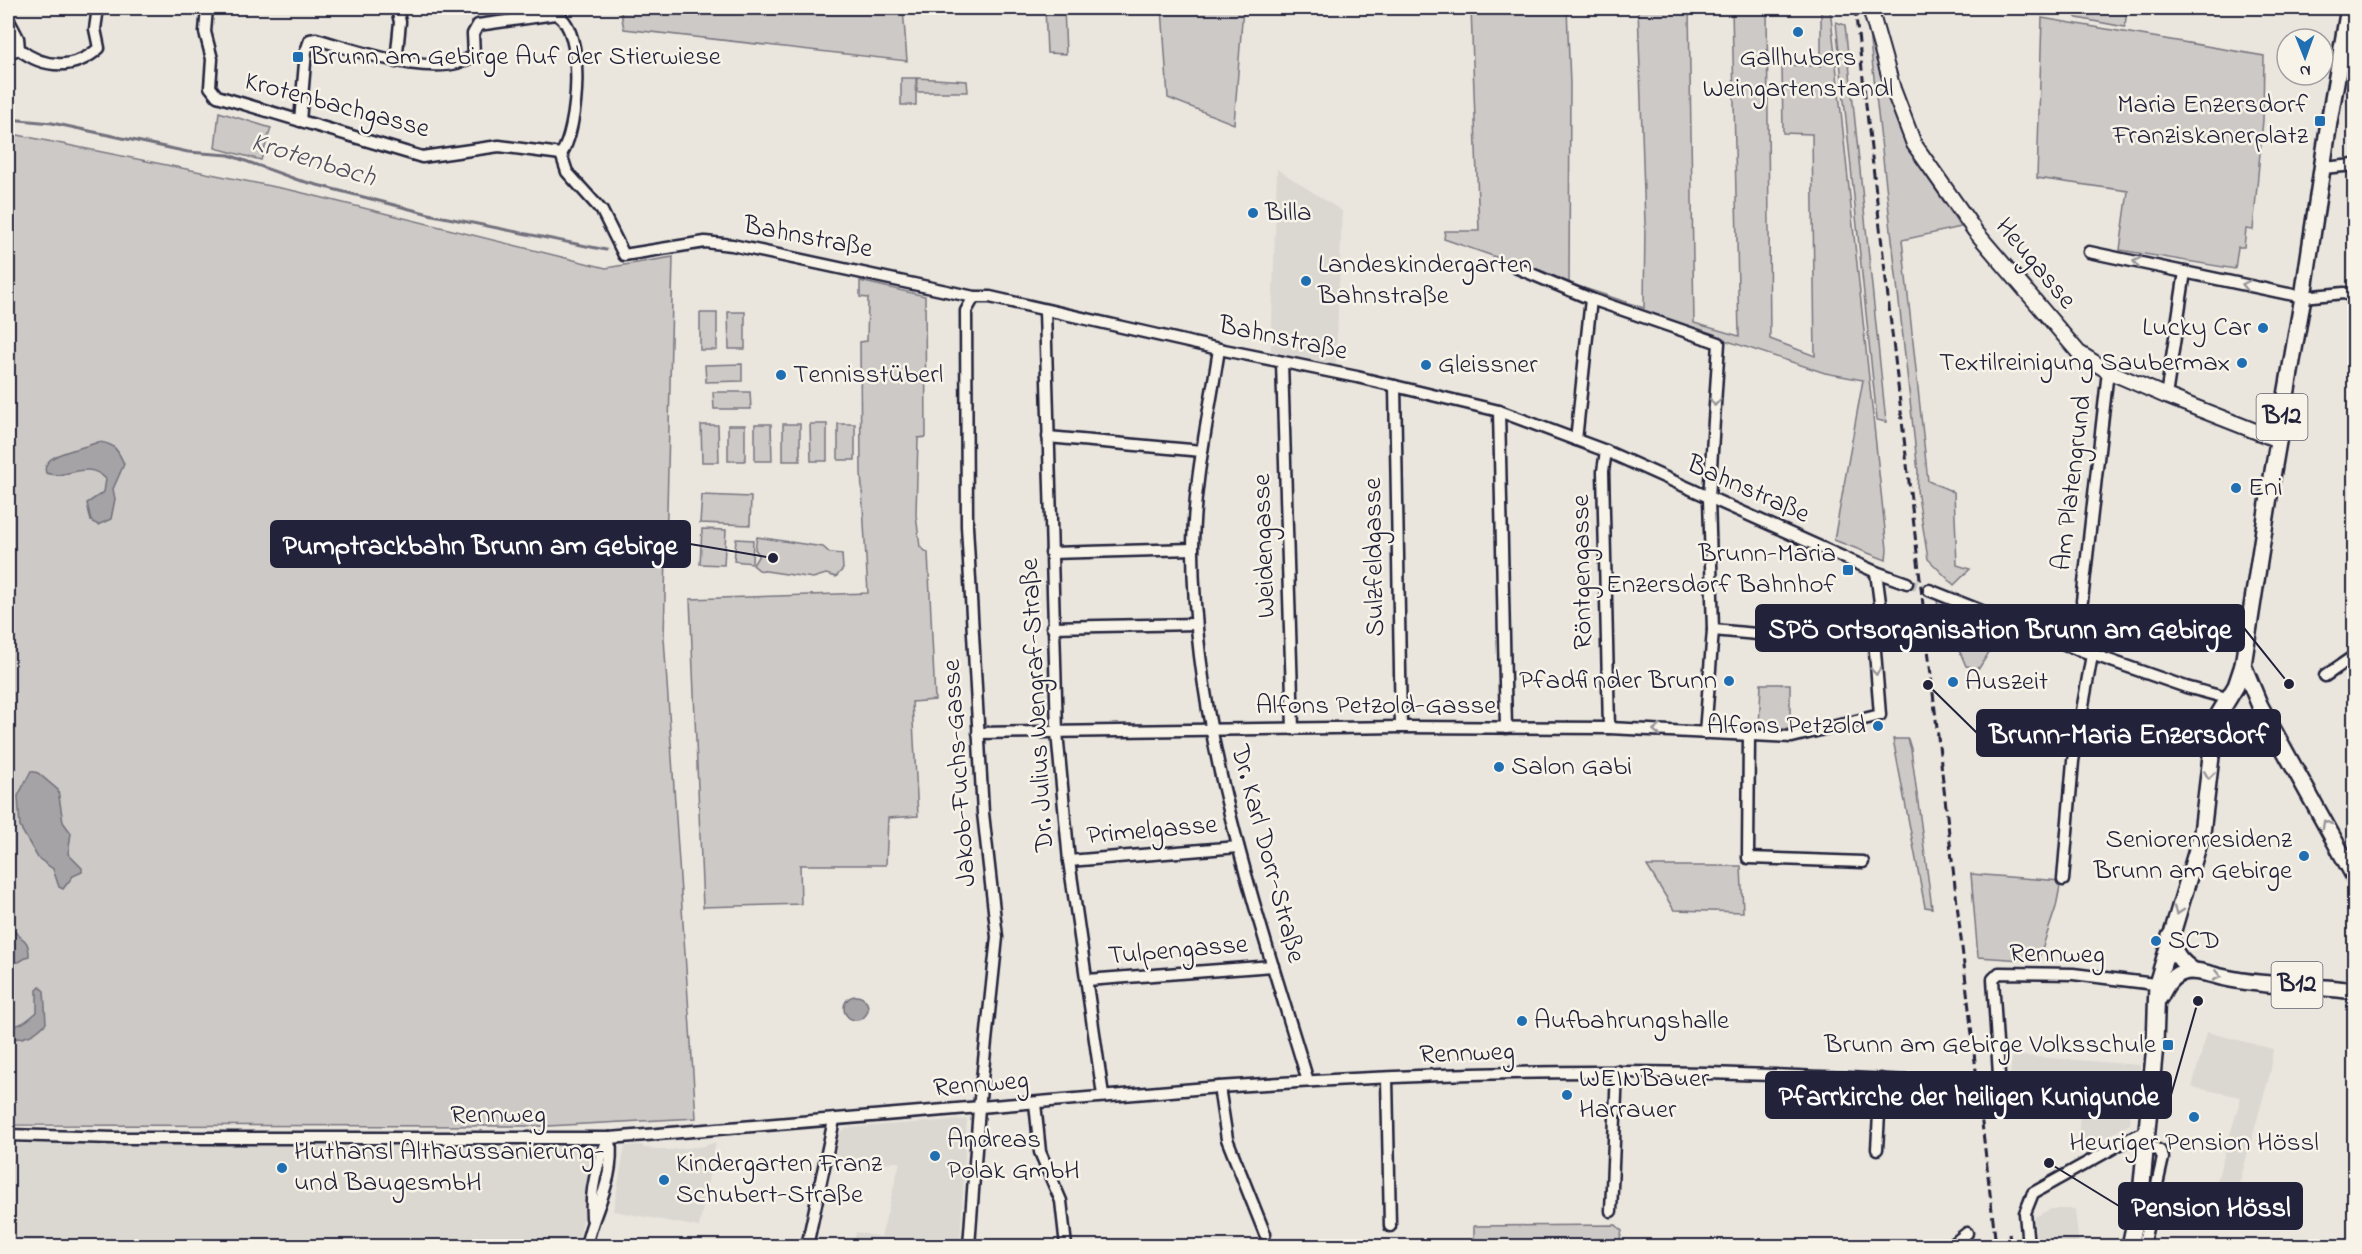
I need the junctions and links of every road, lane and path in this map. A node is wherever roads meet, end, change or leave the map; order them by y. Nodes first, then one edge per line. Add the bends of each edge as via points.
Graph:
1 (98, 8) edge
2 (207, 8) edge
3 (1870, 8) edge
4 (2349, 8) edge
5 (397, 9) dead end
6 (8, 19) edge
7 (19, 49) junction
8 (8, 53) edge
9 (396, 62) junction
10 (300, 121) junction
11 (561, 154) junction
12 (2355, 165) edge
13 (2322, 168) junction
14 (2089, 252) dead end
15 (1515, 267) dead end
16 (2185, 272) junction
17 (974, 297) junction
18 (2304, 297) junction
19 (2355, 297) edge
20 (1591, 300) junction
21 (1045, 310) junction
22 (1219, 349) junction
23 (1282, 362) junction
24 (2108, 371) junction
25 (1395, 386) junction
26 (2166, 396) junction
27 (1499, 411) junction
28 (1048, 437) junction
29 (1576, 440) junction
30 (2278, 440) junction
31 (1202, 451) junction
32 (1606, 451) junction
33 (1709, 498) junction
34 (1193, 549) junction
35 (1051, 553) junction
36 (1876, 572) junction
37 (1906, 582) tunnel mouth
38 (1929, 590) tunnel mouth
39 (2082, 601) dead end
40 (2080, 613) dead end
41 (1196, 624) junction
42 (1873, 626) junction
43 (1052, 627) junction
44 (1713, 630) junction
45 (2077, 650) junction
46 (2092, 655) junction
47 (2355, 656) edge
48 (2244, 665) junction
49 (2325, 676) dead end
50 (2227, 698) junction
51 (2260, 706) junction
52 (1401, 727) junction
53 (1506, 728) junction
54 (1609, 728) junction
55 (1293, 729) junction
56 (1211, 730) junction
57 (1057, 732) junction
58 (1705, 733) junction
59 (978, 734) junction
60 (1749, 734) junction
61 (1238, 847) junction
62 (1069, 861) junction
63 (1863, 862) dead end
64 (2355, 876) edge
65 (2063, 880) dead end
66 (2170, 936) junction
67 (1273, 966) junction
68 (2194, 971) junction
69 (1088, 980) junction
70 (2162, 985) junction
71 (2355, 992) edge
72 (1617, 1071) junction
73 (1387, 1078) junction
74 (1881, 1079) junction
75 (1308, 1081) junction
76 (1958, 1083) dead end
77 (1219, 1087) junction
78 (1103, 1095) junction
79 (2149, 1101) junction
80 (1035, 1103) junction
81 (979, 1108) junction
82 (834, 1120) junction
83 (8, 1136) edge
84 (610, 1138) junction
85 (2146, 1138) junction
86 (1877, 1149) dead end
87 (1611, 1211) dead end
88 (1390, 1226) dead end
89 (1967, 1233) dead end
90 (1265, 1234) dead end
91 (586, 1246) edge
92 (807, 1246) edge
93 (969, 1246) edge
94 (1066, 1246) edge
95 (1951, 1246) edge
96 (2028, 1246) edge
97 (2130, 1246) edge
98 (2143, 1246) edge

1 - 7 street via 95,29 100,46 93,53 56,65 28,57
2 - 10 street, Krotenbachgasse via 205,32 212,58 213,93
3 - 24 street, Heugasse via 1893,89 1914,144 1975,231 2031,298 2079,353
4 - 13 main road, B12
5 - 9 street via 400,22
6 - 7 street
7 - 8 street
9 - 10 street via 310,40
9 - 11 street via 434,65 470,58 475,53 473,34 478,25 559,16 565,23 578,69
10 - 11 street, Krotenbachgasse via 422,157 505,146
11 - 17 street, Bahnstraße via 567,172 602,211 624,255 705,242
12 - 13 street
13 - 18 main road, B12
16 -> 14 street
15 - 20 street
18 -> 16 street
16 - 26 street
17 - 21 street, Bahnstraße
17 - 59 street, Jakob-Fuchs-Gasse via 966,311 967,526
18 - 19 street via 2344,292
18 - 30 main road, B12
20 - 29 street
20 -> 33 street via 1719,343
21 - 22 street, Bahnstraße
21 - 28 street, Dr. Julius Wengraf-Straße
22 - 23 street, Bahnstraße
22 - 31 street, Dr. Karl Dorr-Straße
23 - 25 street, Bahnstraße
23 - 55 street, Weidengasse
24 - 26 street, Heugasse
24 - 39 street, Am Platengrund
25 - 27 street, Bahnstraße
25 - 52 street, Sulzfeldgasse
26 - 30 street, Heugasse
27 - 29 street, Bahnstraße
27 - 53 street
28 - 31 street
28 - 35 street, Dr. Julius Wengraf-Straße
29 - 32 street, Bahnstraße
30 - 48 main road, B12
31 - 34 street, Dr. Karl Dorr-Straße
32 - 33 street, Bahnstraße
32 - 54 street, Röntgengasse via 1603,471
33 - 36 street, Bahnstraße
33 - 44 street
34 - 35 street
34 - 41 street, Dr. Karl Dorr-Straße
35 - 43 street, Dr. Julius Wengraf-Straße
36 - 37 street, Bahnstraße
36 - 42 street via 1882,618
38 - 45 street
40 - 45 street
41 - 43 street
41 - 56 street, Dr. Karl Dorr-Straße
42 - 44 street via 1790,637
42 -> 60 street, Alfons Petzold-Gasse via 1880,715 1792,737
43 - 57 street, Dr. Julius Wengraf-Straße
44 - 58 street
45 - 46 street
46 - 50 street
46 - 65 street via 2073,761
47 - 49 street
48 - 50 main road, B12
48 - 51 main road, B12
50 - 51 main road
50 -> 66 main road, B12 via 2219,714 2212,748 2202,833
64 -> 51 main road, B12
52 - 53 street, Alfons Petzold-Gasse
52 - 55 street, Alfons Petzold-Gasse
53 - 54 street, Alfons Petzold-Gasse
58 -> 54 street, Alfons Petzold-Gasse
55 - 56 street, Alfons Petzold-Gasse
56 - 57 street, Alfons Petzold-Gasse
56 - 61 street, Dr. Karl Dorr-Straße
57 - 59 street, Alfons Petzold-Gasse
57 - 62 street, Dr. Julius Wengraf-Straße
58 - 60 street, Alfons Petzold-Gasse
59 - 81 street, Jakob-Fuchs-Gasse via 997,937
60 - 63 street via 1748,858
61 - 62 street, Primelgasse
61 - 67 street, Dr. Karl Dorr-Straße
62 - 69 street, Dr. Julius Wengraf-Straße
66 - 68 main road via 2180,962
66 - 70 main road, B12
67 - 69 street, Tulpengasse
67 - 75 street, Dr. Karl Dorr-Straße
68 - 70 main road via 2181,972
68 -> 71 main road, B12 via 2256,984 2319,986
69 - 78 street, Dr. Julius Wengraf-Straße
70 - 79 main road, B12
70 - 79 street, Rennweg via 2073,974 2000,973 1993,979 2000,1091
72 - 73 street, Rennweg
72 - 74 street, Rennweg
72 - 87 street
73 - 75 street, Rennweg
73 - 88 street
74 - 76 street, Rennweg
74 - 86 street
75 - 77 street, Rennweg
77 - 78 street, Rennweg
77 - 90 street via 1227,1139
78 - 80 street, Rennweg
79 - 85 main road, B12
80 - 81 street, Rennweg
80 - 94 street via 1040,1152 1061,1201
81 - 82 street, Rennweg
81 - 93 street, Jakob-Fuchs-Gasse
82 - 84 street, Rennweg
82 - 92 street
83 - 84 street, Rennweg
84 - 91 street via 612,1160 605,1196 592,1220
85 - 96 street via 2133,1137 2033,1193 2025,1213
85 - 97 main road, B12 via 2141,1194
85 - 98 street via 2163,1158
89 - 95 street

